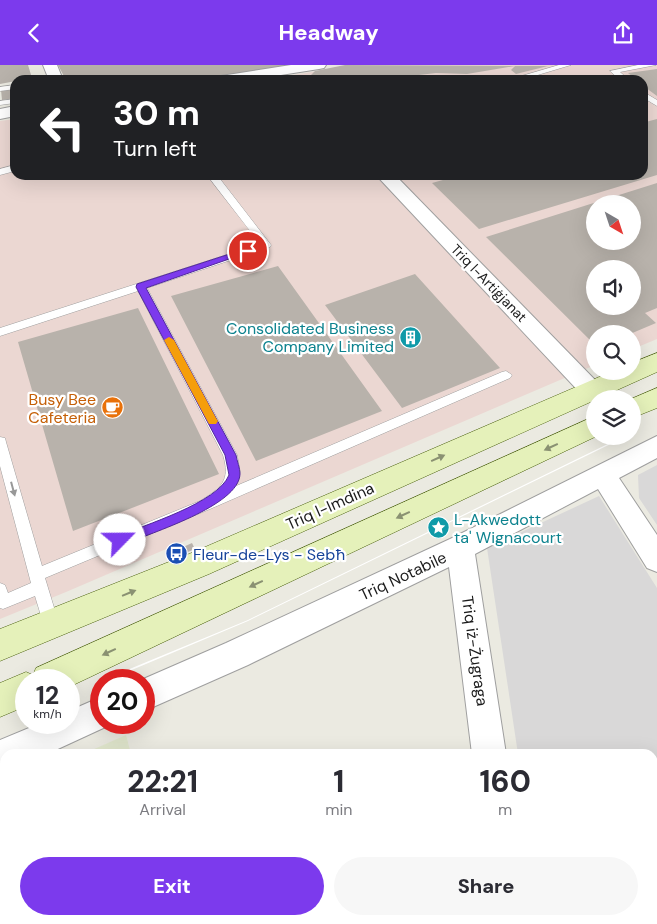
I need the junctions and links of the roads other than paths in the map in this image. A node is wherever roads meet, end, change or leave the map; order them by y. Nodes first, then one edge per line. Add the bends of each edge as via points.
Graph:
1 (316, 65) edge
2 (567, 65) edge
3 (652, 65) edge
4 (287, 75) edge
5 (530, 75) edge
6 (619, 75) edge
7 (216, 180) edge
8 (397, 180) edge
9 (140, 287) junction
10 (0, 332) edge
11 (657, 362) edge
12 (506, 375) dead end
13 (591, 390) edge
14 (594, 390) edge
15 (586, 394) edge
16 (657, 397) edge
17 (641, 405) edge
18 (586, 430) edge
19 (0, 442) edge
20 (657, 446) edge
21 (603, 474) junction
22 (205, 505) junction
23 (460, 548) junction
24 (657, 559) edge
25 (38, 581) junction
26 (1, 598) edge
27 (51, 624) junction
28 (0, 645) edge
29 (72, 669) edge
30 (155, 690) edge
31 (15, 694) edge
32 (0, 700) edge
33 (90, 718) edge
34 (20, 749) edge
35 (488, 749) edge

1 - 4 street
2 - 5 lane
3 - 6 lane via 614,71
7 - 9 lane via 266,245
8 - 13 street, Triq l-Artiġjanat
9 - 10 lane
9 - 22 lane via 234,465 231,483
11 - 14 main road, Triq l-Imdina
12 - 22 lane
27 -> 15 main road, Triq l-Imdina via 199,564
16 - 17 main road
18 -> 29 main road
19 -> 25 lane
20 - 21 street, Triq Notabile
21 - 23 street, Triq Notabile
21 - 24 street
22 - 25 lane
23 - 30 street, Triq Notabile via 237,655
23 - 35 street, Triq iż-Żugraga
25 - 26 lane
25 - 27 lane
27 - 28 main road, Triq l-Imdina
31 - 32 main road
33 - 34 street

